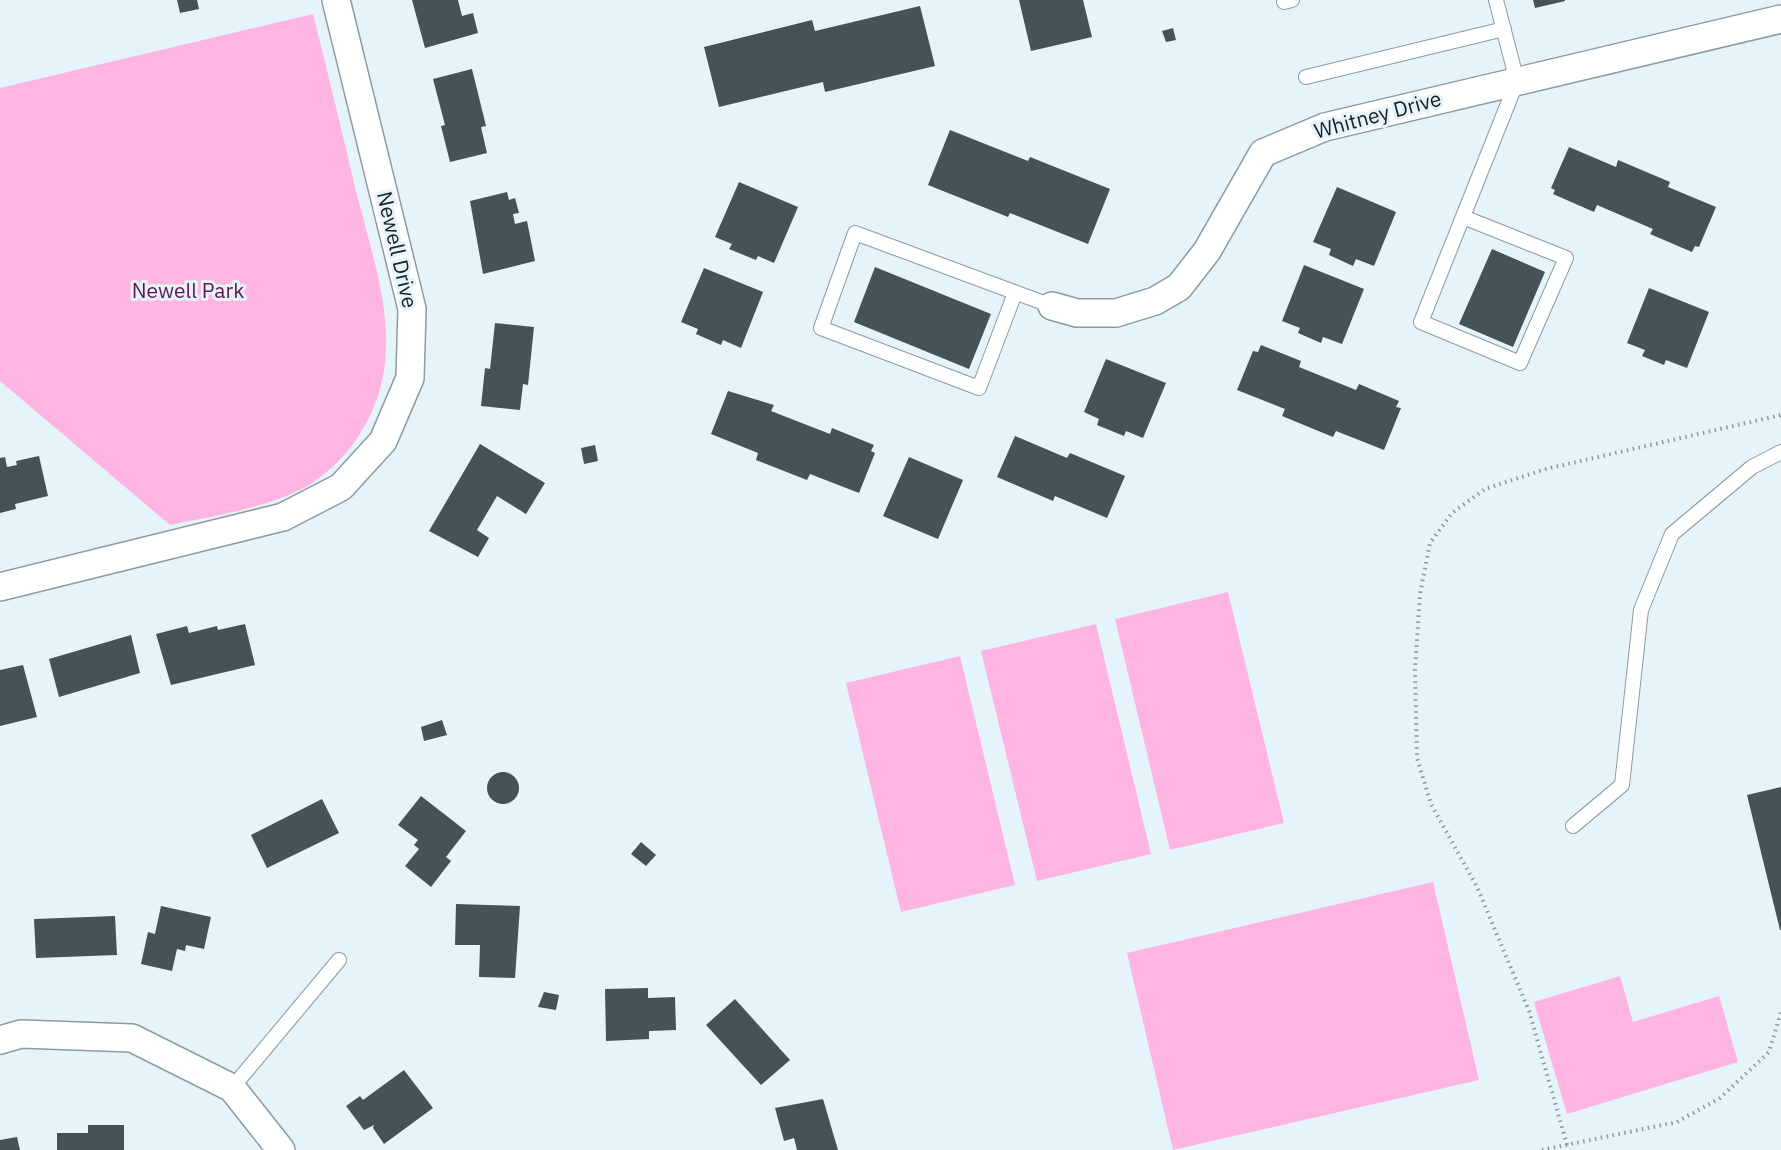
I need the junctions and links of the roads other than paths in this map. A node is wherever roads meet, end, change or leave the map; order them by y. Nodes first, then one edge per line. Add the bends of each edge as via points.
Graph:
1 (336, 0) edge
2 (1496, 0) edge
3 (1781, 19) edge
4 (1504, 30) junction
5 (1306, 77) dead end
6 (1517, 81) junction
7 (1463, 216) junction
8 (1015, 293) junction
9 (1052, 306) joint
10 (1781, 452) edge
11 (0, 586) edge
12 (1573, 826) dead end
13 (339, 960) dead end
14 (0, 1040) edge
15 (232, 1088) junction
16 (281, 1150) edge

1 - 11 street, Newell Drive via 412,309 410,378 383,441 341,487 282,517
2 - 4 lane
3 - 6 street, Whitney Drive
4 - 5 lane
4 - 6 lane
6 - 7 lane
6 - 9 street, Whitney Drive via 1325,127 1263,153 1207,251 1179,287 1155,301 1116,314 1077,313
7 - 7 lane via 1421,322 1520,363 1566,258
8 - 8 lane via 855,233 821,328 979,388
8 - 9 lane
10 - 12 lane via 1752,467 1672,534 1641,610 1622,785
13 - 15 lane
14 - 15 street via 21,1034 132,1038
15 - 16 street

